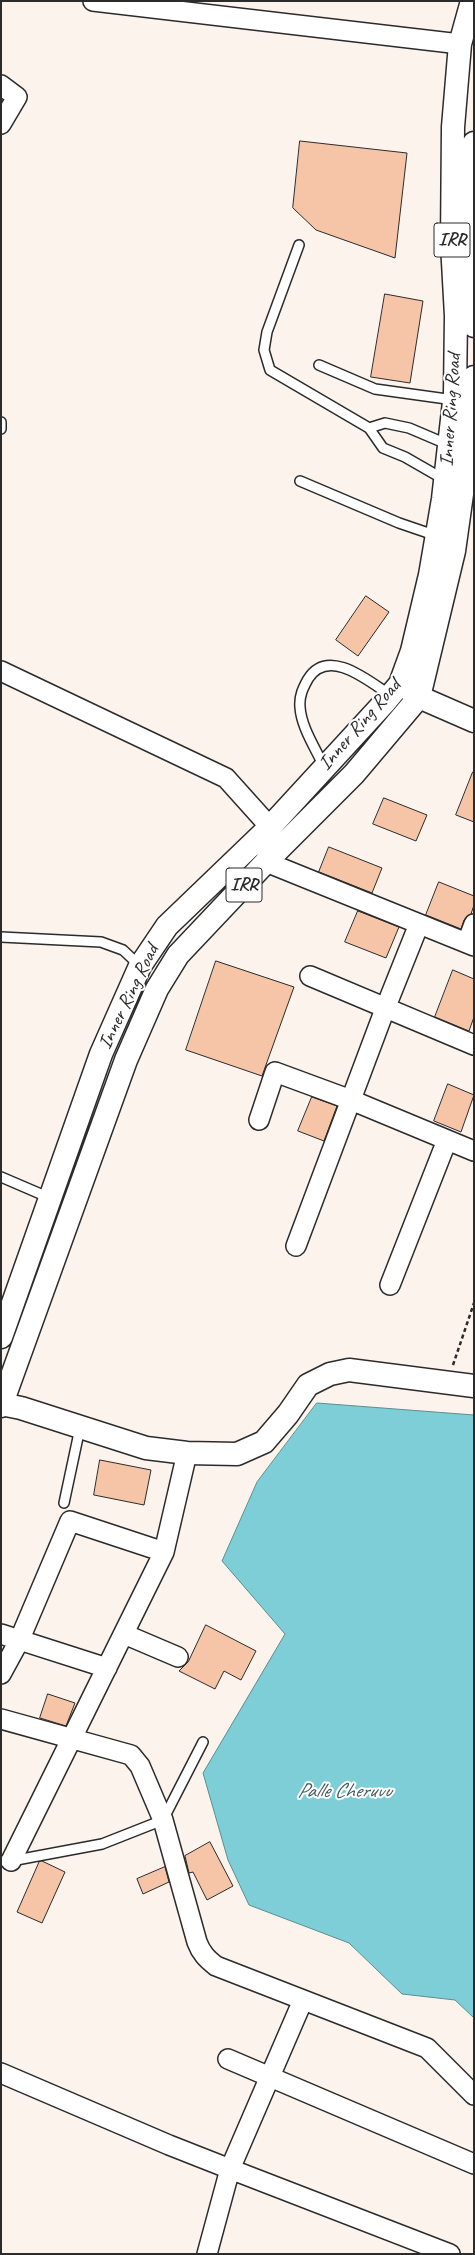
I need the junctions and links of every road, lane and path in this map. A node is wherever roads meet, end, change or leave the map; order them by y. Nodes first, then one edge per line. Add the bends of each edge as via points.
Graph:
1 (100, 1) edge
2 (472, 1) edge
3 (460, 44) junction
4 (1, 85) edge
5 (1, 124) edge
6 (474, 143) edge
7 (299, 245) dead end
8 (474, 326) edge
9 (320, 364) dead end
10 (474, 377) edge
11 (454, 400) junction
12 (1, 422) edge
13 (472, 427) edge
14 (369, 428) junction
15 (1, 429) edge
16 (449, 445) junction
17 (300, 481) dead end
18 (454, 483) junction
19 (437, 536) junction
20 (1, 671) edge
21 (395, 690) junction
22 (419, 697) junction
23 (474, 721) edge
24 (324, 767) junction
25 (270, 826) junction
26 (266, 862) junction
27 (419, 924) junction
28 (474, 924) edge
29 (1, 937) edge
30 (471, 944) edge
31 (140, 966) junction
32 (310, 976) dead end
33 (385, 1009) junction
34 (474, 1045) edge
35 (351, 1100) junction
36 (258, 1120) dead end
37 (447, 1140) junction
38 (474, 1151) edge
39 (1, 1177) edge
40 (50, 1198) junction
41 (296, 1246) dead end
42 (390, 1285) dead end
43 (474, 1303) edge
44 (1, 1337) edge
45 (447, 1382) junction
46 (474, 1386) edge
47 (1, 1404) edge
48 (80, 1428) junction
49 (187, 1453) junction
50 (64, 1503) dead end
51 (164, 1552) junction
52 (1, 1634) edge
53 (124, 1634) junction
54 (19, 1641) junction
55 (178, 1657) dead end
56 (107, 1668) junction
57 (1, 1674) edge
58 (1, 1718) edge
59 (72, 1739) junction
60 (203, 1742) dead end
61 (163, 1820) junction
62 (6, 1861) edge
63 (303, 2000) junction
64 (228, 2059) dead end
65 (269, 2077) junction
66 (3, 2078) edge
67 (474, 2095) edge
68 (474, 2164) edge
69 (230, 2169) junction
70 (207, 2254) edge
71 (450, 2254) edge

1 - 3 street
2 - 3 main road, Inner Ring Road / IRR
3 - 11 main road, Inner Ring Road / IRR via 453,128 452,244 456,316
4 - 5 street via 16,97
6 - 8 main road, Inner Ring Road / IRR via 471,234
7 - 14 lane via 267,332 264,350 270,370
9 - 11 lane via 375,388
10 - 13 main road, Inner Ring Road / IRR
11 - 16 main road, Inner Ring Road / IRR
12 - 15 lane
13 - 18 main road, Inner Ring Road / IRR
14 - 16 lane via 385,423 409,428
14 - 18 lane via 383,448
16 - 18 main road, Inner Ring Road / IRR
17 - 19 lane
18 - 19 main road, Inner Ring Road / IRR
18 - 22 main road, Inner Ring Road / IRR via 454,552
19 - 21 main road, Inner Ring Road / IRR via 412,651
20 - 25 street via 226,778
21 - 22 main road
21 - 24 main road, Inner Ring Road / IRR
21 - 24 lane via 338,666 325,666 313,672 301,691 300,708
22 - 23 main road
22 - 26 main road, Inner Ring Road / IRR via 354,774
24 - 25 main road, Inner Ring Road / IRR
25 - 26 street
25 - 31 main road, Inner Ring Road / IRR via 167,926
26 - 27 street
26 - 47 main road, Inner Ring Road / IRR via 178,955 157,989 126,1060
27 - 30 street
27 - 33 street
28 - 30 street
29 - 31 lane via 101,942 123,950
31 - 40 main road, Inner Ring Road / IRR via 101,1054
32 - 33 street
33 - 34 street
33 - 35 street
35 - 36 street via 275,1072
35 - 37 street
35 - 41 street
37 - 38 street
37 - 42 street
39 - 40 lane
40 - 44 main road, Inner Ring Road / IRR
43 - 45 path
45 - 46 main road
45 - 49 main road via 349,1370 330,1374 308,1385 264,1442 237,1454
47 - 48 main road
48 - 49 main road via 146,1448
48 - 50 lane
49 - 51 street
51 - 53 street
51 - 54 street via 70,1521
52 - 54 street
53 - 55 street
53 - 56 street
54 - 56 street
54 - 57 street
56 - 59 street
58 - 59 street
59 - 61 street via 131,1755 140,1766
59 - 62 street
60 - 61 lane
61 - 62 lane via 102,1844
61 - 63 street via 200,1950 216,1966
63 - 65 street
63 - 67 street via 427,2048
64 - 65 street
65 - 68 street
65 - 69 street
66 - 69 street
69 - 70 street
69 - 71 street

